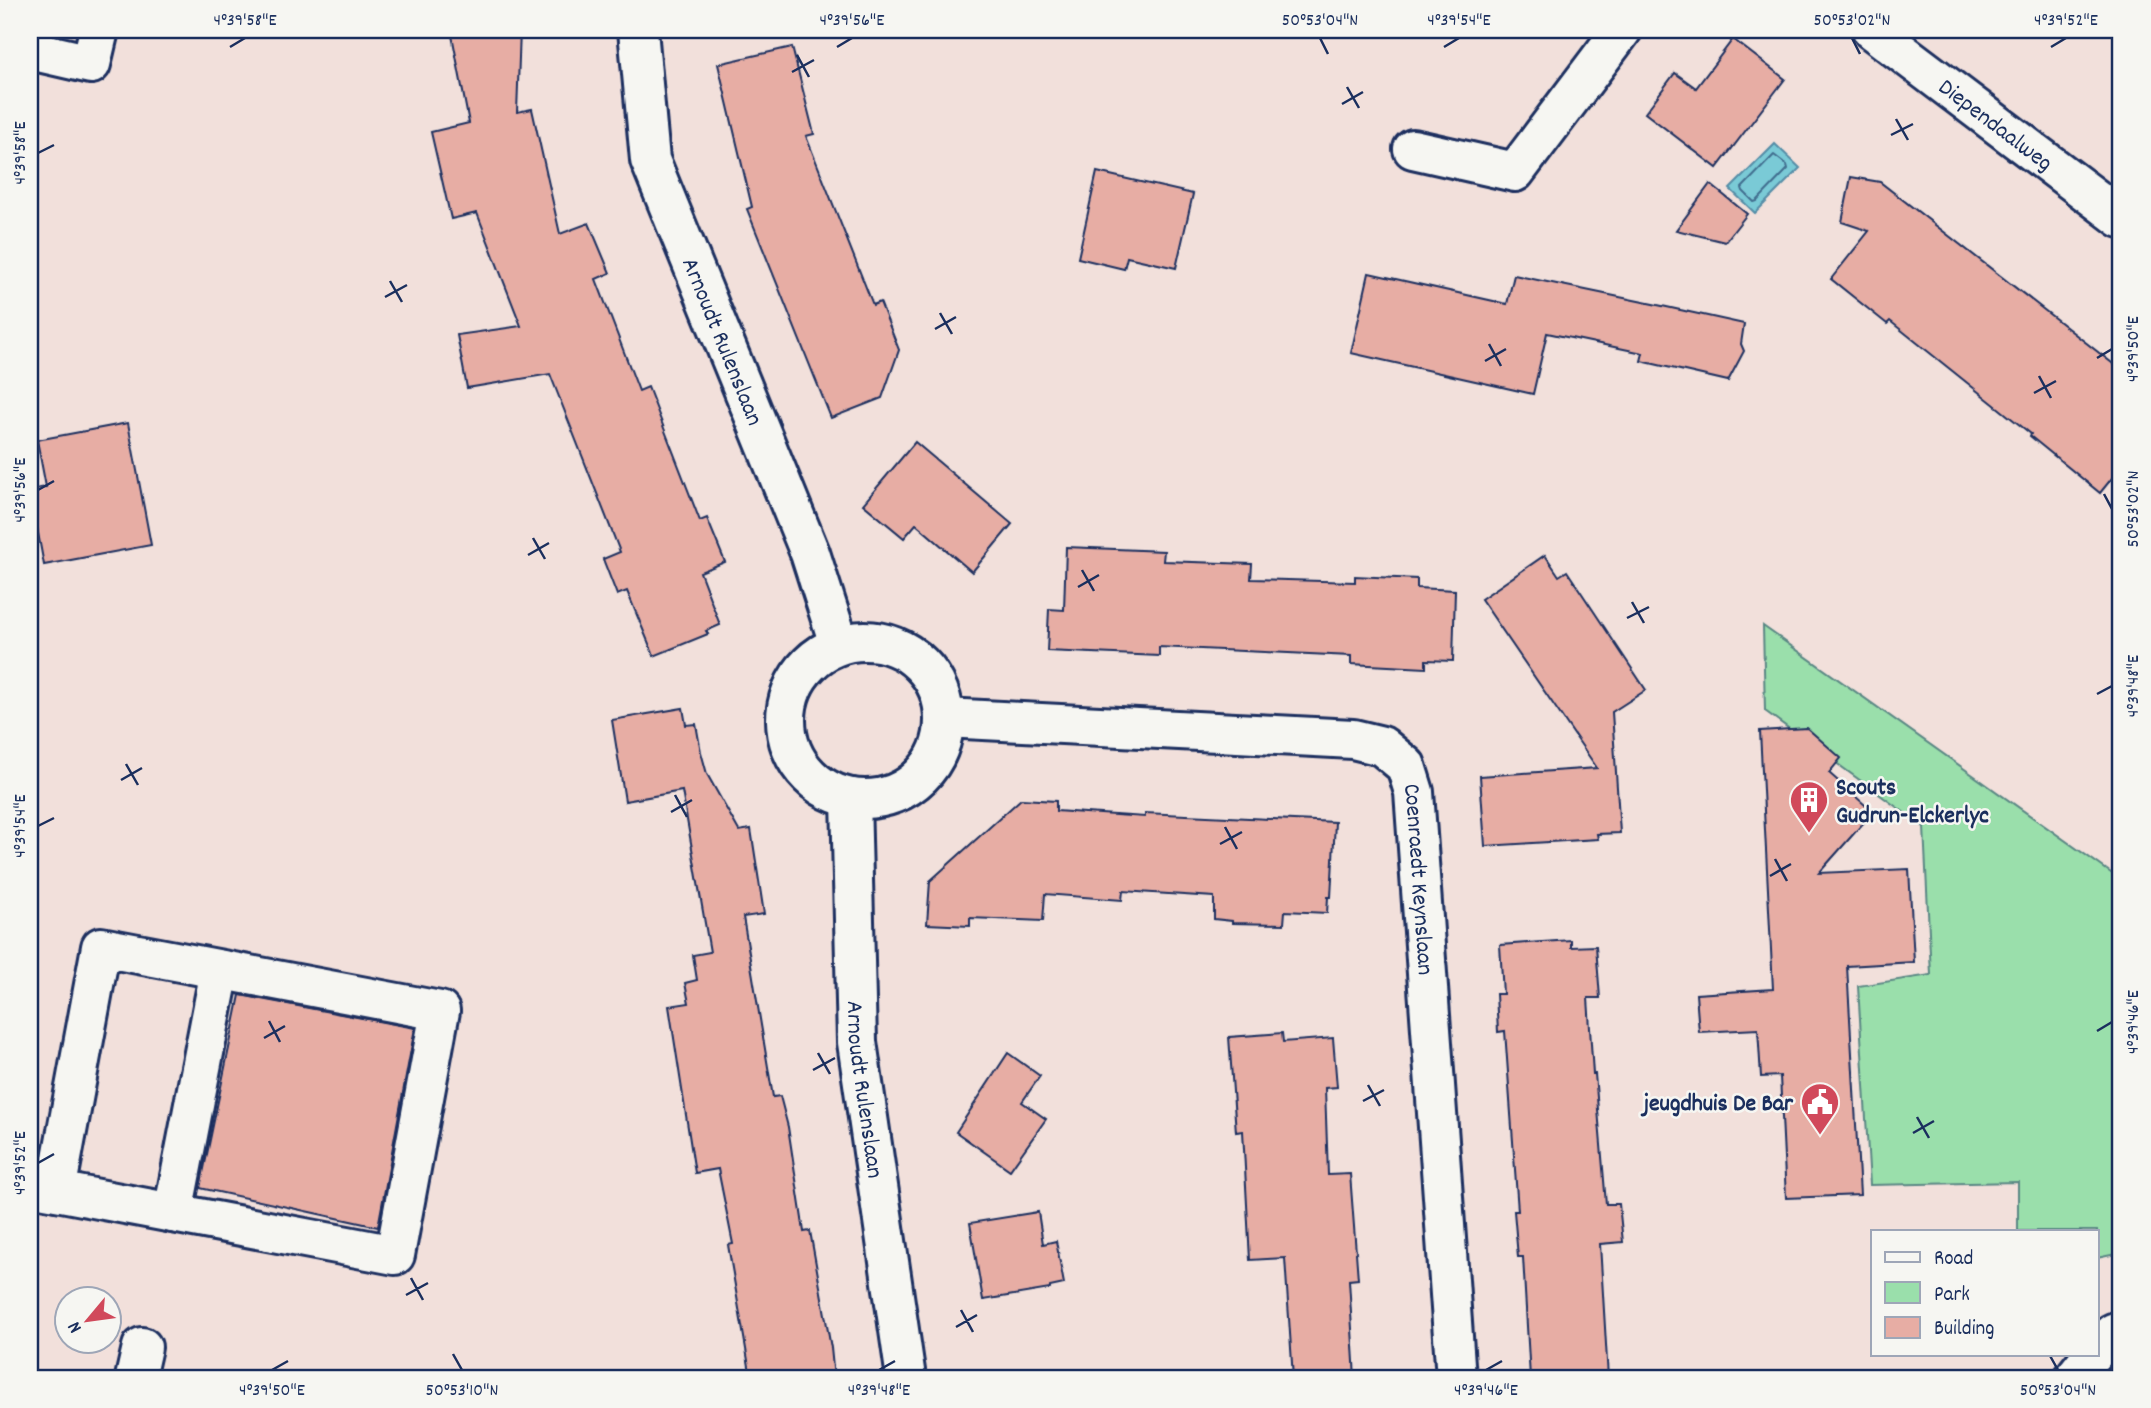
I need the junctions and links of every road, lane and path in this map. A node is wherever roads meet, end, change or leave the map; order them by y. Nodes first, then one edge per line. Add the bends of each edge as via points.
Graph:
1 (99, 30) edge
2 (638, 30) edge
3 (1622, 30) edge
4 (1872, 30) edge
5 (30, 50) edge
6 (1413, 149) dead end
7 (2121, 218) edge
8 (839, 644) junction
9 (945, 718) junction
10 (851, 799) junction
11 (220, 970) junction
12 (43, 1189) edge
13 (173, 1213) junction
14 (2121, 1330) edge
15 (2098, 1349) edge
16 (2091, 1356) edge
17 (906, 1378) edge
18 (1456, 1378) edge
19 (2074, 1378) edge

1 - 5 street via 91,64
2 - 8 street, Arnoudt Rulenslaan via 650,160 810,553
3 - 6 street via 1515,172
4 - 7 street, Diependaalweg
8 - 9 street via 864,640 889,644 911,655 929,672 941,694
8 - 10 street via 816,657 799,676 788,699 786,726 792,751 806,774 826,790
9 - 10 street via 933,763 917,781 897,793
9 - 18 street, Coenraedt Keynslaan via 1353,739 1382,746 1406,766 1414,792
10 - 17 street, Arnoudt Rulenslaan via 857,1042
11 - 12 street via 102,947
11 - 13 street
11 - 13 street via 440,1011 398,1241 395,1255
12 - 13 street
14 - 15 street
16 - 19 street

